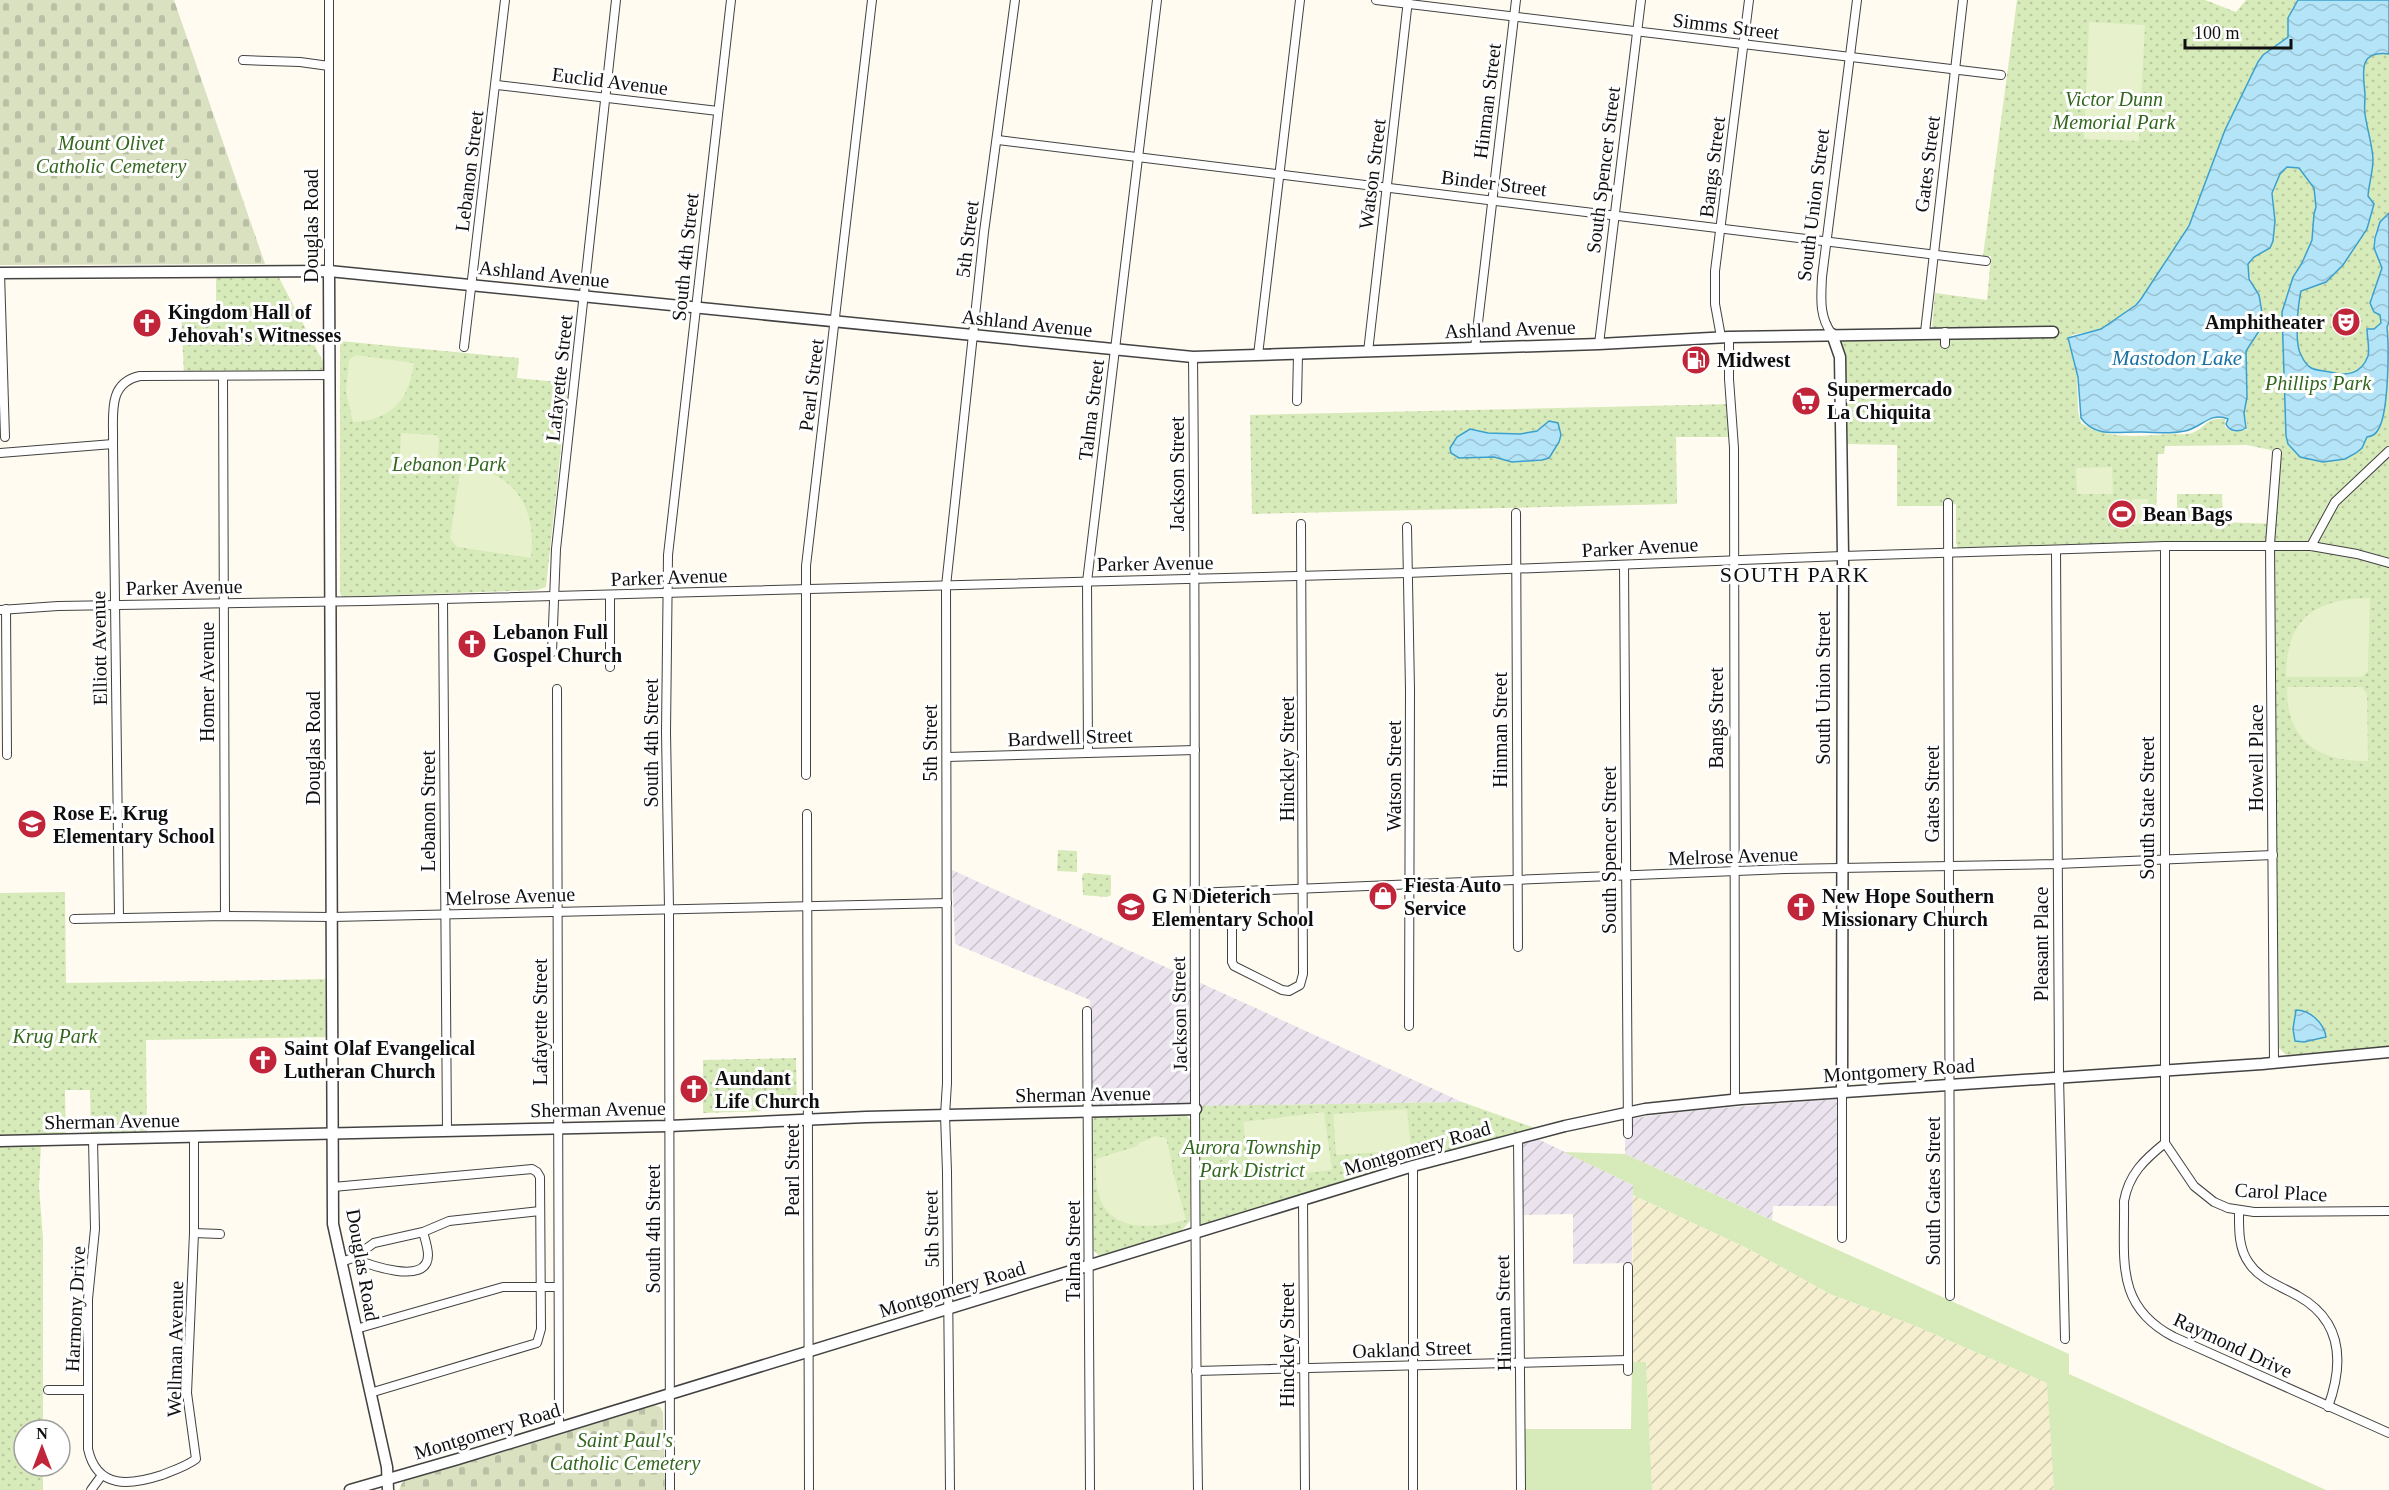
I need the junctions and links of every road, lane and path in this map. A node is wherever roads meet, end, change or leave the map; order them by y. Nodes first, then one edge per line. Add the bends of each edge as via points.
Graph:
1 (330, 0) edge
2 (505, 0) edge
3 (616, 0) edge
4 (730, 0) edge
5 (872, 0) edge
6 (1015, 0) edge
7 (1157, 0) edge
8 (1300, 0) edge
9 (1376, 0) edge
10 (1516, 0) edge
11 (1641, 0) edge
12 (1749, 0) edge
13 (1857, 0) edge
14 (1963, 0) edge
15 (1408, 2) edge
16 (1514, 17) junction
17 (1637, 32) junction
18 (1744, 46) junction
19 (1849, 58) junction
20 (243, 60) dead end
21 (329, 66) junction
22 (1954, 70) junction
23 (2001, 75) dead end
24 (497, 85) junction
25 (605, 97) junction
26 (718, 111) junction
27 (998, 140) junction
28 (1137, 156) junction
29 (1279, 174) junction
30 (1386, 187) junction
31 (1492, 200) junction
32 (1614, 215) junction
33 (1721, 228) junction
34 (1827, 240) junction
35 (1933, 254) junction
36 (1986, 261) dead end
37 (329, 271) junction
38 (0, 273) edge
39 (471, 284) junction
40 (584, 297) junction
41 (696, 309) junction
42 (835, 322) junction
43 (1925, 332) junction
44 (1945, 332) junction
45 (2053, 332) dead end
46 (1832, 334) junction
47 (972, 335) junction
48 (1725, 337) junction
49 (1599, 344) junction
50 (1945, 344) dead end
51 (464, 347) dead end
52 (1475, 348) junction
53 (1114, 349) junction
54 (1368, 351) junction
55 (1298, 354) junction
56 (1258, 355) junction
57 (1193, 357) junction
58 (330, 375) junction
59 (223, 376) junction
60 (1297, 401) dead end
61 (5, 437) dead end
62 (113, 444) junction
63 (2389, 452) edge
64 (0, 453) edge
65 (2277, 453) dead end
66 (1948, 502) dead end
67 (1516, 513) dead end
68 (1301, 524) dead end
69 (1407, 526) dead end
70 (2270, 544) junction
71 (2165, 546) junction
72 (2311, 546) junction
73 (2056, 550) junction
74 (1948, 554) junction
75 (1843, 555) junction
76 (1734, 560) junction
77 (2389, 563) edge
78 (1624, 566) junction
79 (1517, 569) junction
80 (1407, 573) junction
81 (1301, 576) junction
82 (1194, 579) junction
83 (1087, 582) junction
84 (946, 586) junction
85 (807, 590) junction
86 (668, 594) junction
87 (610, 595) junction
88 (552, 597) junction
89 (443, 600) junction
90 (331, 602) junction
91 (223, 603) junction
92 (115, 605) junction
93 (3, 610) edge
94 (552, 652) dead end
95 (610, 667) dead end
96 (557, 689) dead end
97 (1195, 750) junction
98 (1088, 753) junction
99 (7, 755) dead end
100 (947, 757) junction
101 (806, 775) dead end
102 (807, 814) dead end
103 (2273, 855) junction
104 (2163, 859) junction
105 (2057, 864) junction
106 (1948, 865) junction
107 (1841, 869) junction
108 (1733, 872) junction
109 (1625, 876) junction
110 (1516, 880) junction
111 (1410, 884) junction
112 (1304, 888) junction
113 (1195, 893) junction
114 (947, 903) junction
115 (807, 905) junction
116 (669, 908) junction
117 (557, 911) junction
118 (445, 915) junction
119 (225, 916) junction
120 (332, 917) junction
121 (119, 918) junction
122 (74, 919) dead end
123 (1195, 919) junction
124 (1518, 947) dead end
125 (1087, 1011) dead end
126 (1409, 1026) dead end
127 (2389, 1052) edge
128 (2274, 1063) junction
129 (2164, 1071) junction
130 (2059, 1076) junction
131 (1949, 1084) junction
132 (1842, 1092) junction
133 (1735, 1099) junction
134 (1196, 1109) junction
135 (1087, 1112) junction
136 (1628, 1112) junction
137 (945, 1115) junction
138 (808, 1120) junction
139 (669, 1126) junction
140 (557, 1128) junction
141 (447, 1131) junction
142 (333, 1134) junction
143 (1628, 1134) dead end
144 (194, 1138) junction
145 (1518, 1138) junction
146 (93, 1140) junction
147 (0, 1141) edge
148 (2165, 1143) junction
149 (1413, 1166) junction
150 (333, 1187) junction
151 (1303, 1199) junction
152 (2239, 1210) junction
153 (2389, 1210) edge
154 (540, 1211) junction
155 (423, 1232) junction
156 (1195, 1232) junction
157 (194, 1233) junction
158 (220, 1234) dead end
159 (1842, 1238) dead end
160 (353, 1258) junction
161 (341, 1262) junction
162 (1089, 1266) junction
163 (1628, 1267) dead end
164 (541, 1286) junction
165 (558, 1287) junction
166 (1950, 1296) dead end
167 (949, 1309) junction
168 (356, 1329) junction
169 (2065, 1339) dead end
170 (810, 1352) junction
171 (1628, 1360) junction
172 (1520, 1363) junction
173 (1412, 1366) junction
174 (1304, 1369) junction
175 (1196, 1371) junction
176 (1628, 1371) dead end
177 (48, 1390) dead end
178 (88, 1390) junction
179 (370, 1393) junction
180 (670, 1393) junction
181 (2328, 1407) junction
182 (559, 1428) junction
183 (2389, 1433) edge
184 (102, 1475) junction
185 (387, 1478) junction
186 (1521, 1489) edge
187 (91, 1490) edge
188 (350, 1490) edge
189 (388, 1490) edge
190 (670, 1490) edge
191 (809, 1490) edge
192 (950, 1490) edge
193 (1090, 1490) edge
194 (1198, 1490) edge
195 (1305, 1490) edge
196 (1413, 1490) edge

1 - 21 street, Douglas Road
2 - 24 street, Lebanon Street
3 - 25 street, Lafayette Street
4 - 26 street, South 4th Street
5 - 42 street, Pearl Street
6 - 27 street, 5th Street
7 - 28 street, Talma Street
8 - 29 street
9 - 15 street, Simms Street
10 - 16 street, Hinman Street
11 - 17 street, South Spencer Street
12 - 18 street, Bangs Street
13 - 19 street, South Union Street
14 - 22 street, Gates Street
15 - 16 street, Simms Street
15 - 30 street, Watson Street
16 - 17 street, Simms Street
16 - 31 street, Hinman Street
17 - 18 street, Simms Street
17 - 32 street, South Spencer Street
18 - 19 street, Simms Street
18 - 33 street, Bangs Street
19 - 22 street, Simms Street
19 - 34 street, South Union Street
20 - 21 street
21 - 37 street, Douglas Road
22 - 23 street, Simms Street
22 - 35 street, Gates Street
24 - 25 street, Euclid Avenue
24 - 39 street, Lebanon Street
25 - 26 street, Euclid Avenue
25 - 40 street, Lafayette Street
26 - 41 street, South 4th Street
27 - 28 street, Binder Street
27 - 47 street, 5th Street
28 - 29 street, Binder Street
28 - 53 street, Talma Street
29 - 30 street, Binder Street
29 - 56 street
30 - 31 street, Binder Street
30 - 54 street, Watson Street
31 - 32 street, Binder Street
31 - 52 street, Hinman Street
32 - 33 street, Binder Street
32 - 49 street, South Spencer Street
33 - 34 street, Binder Street
33 - 48 street, Bangs Street via 1714,288
34 - 35 street, Binder Street
34 - 46 street, South Union Street via 1822,315
35 - 36 street, Binder Street
35 - 43 street, Gates Street
37 - 38 street, Ashland Avenue
37 - 39 street, Ashland Avenue
37 - 58 street, Douglas Road
38 - 61 street
39 - 40 street, Ashland Avenue
39 - 51 street, Lebanon Street
40 - 41 street, Ashland Avenue
40 - 88 street, Lafayette Street
41 - 42 street, Ashland Avenue
41 - 86 street, South 4th Street via 668,555
42 - 47 street, Ashland Avenue
42 - 85 street, Pearl Street via 806,566
43 - 44 street, Ashland Avenue
43 - 46 street, Ashland Avenue
44 - 45 street, Ashland Avenue
44 - 50 street
46 - 48 street, Ashland Avenue
46 - 75 street, South Union Street via 1840,357
47 - 53 street, Ashland Avenue
47 - 84 street, 5th Street
48 - 49 street, Ashland Avenue
48 - 76 street, Bangs Street via 1734,448
49 - 52 street, Ashland Avenue
52 - 54 street, Ashland Avenue
53 - 57 street, Ashland Avenue
53 - 83 street, Talma Street
54 - 55 street, Ashland Avenue
55 - 56 street, Ashland Avenue
55 - 60 street
56 - 57 street, Ashland Avenue
57 - 82 street, Jackson Street
58 - 59 street
58 - 90 street, Douglas Road
59 - 62 street, Elliott Avenue via 140,376 124,382 115,396
59 - 91 street, Homer Avenue
62 - 64 street
62 - 92 street, Elliott Avenue
63 - 72 street via 2335,502
65 - 70 street, Howell Place
66 - 74 street, Gates Street
67 - 79 street, Hinman Street
68 - 81 street, Hinckley Street
69 - 80 street, Watson Street
70 - 71 street, Parker Avenue
70 - 72 street, Parker Avenue
70 - 103 street, Howell Place
71 - 73 street, Parker Avenue
71 - 104 street, South State Street
72 - 77 street, Parker Avenue
73 - 74 street, Parker Avenue
73 - 105 street, Pleasant Place
74 - 75 street, Parker Avenue
74 - 106 street, Gates Street
75 - 76 street, Parker Avenue
75 - 107 street, South Union Street
76 - 78 street, Parker Avenue
76 - 108 street, Bangs Street
78 - 79 street, Parker Avenue
78 - 109 street, South Spencer Street
79 - 80 street, Parker Avenue
79 - 110 street, Hinman Street
80 - 81 street, Parker Avenue
80 - 111 street, Watson Street
81 - 82 street, Parker Avenue
81 - 112 street, Hinckley Street
82 - 83 street, Parker Avenue
82 - 97 street, Jackson Street
83 - 84 street, Parker Avenue
83 - 98 street, Talma Street
84 - 85 street, Parker Avenue
84 - 100 street, 5th Street
85 - 86 street, Parker Avenue
85 - 101 street, Pearl Street
86 - 87 street, Parker Avenue
86 - 116 street, South 4th Street
87 - 88 street, Parker Avenue
87 - 95 street
88 - 89 street, Parker Avenue
88 - 94 street, Lafayette Street
89 - 90 street, Parker Avenue
89 - 118 street, Lebanon Street
90 - 91 street, Parker Avenue
90 - 120 street, Douglas Road
91 - 92 street, Parker Avenue
91 - 119 street, Homer Avenue
92 - 93 street, Parker Avenue
92 - 121 street, Elliott Avenue
93 - 99 street
96 - 117 street, Lafayette Street
97 - 98 street, Bardwell Street
97 - 113 street, Jackson Street
98 - 100 street, Bardwell Street
100 - 114 street, 5th Street
102 - 115 street, Pearl Street
103 - 104 street, Melrose Avenue
103 - 128 street, Howell Place
104 - 105 street, Melrose Avenue
104 - 129 street, South State Street
105 - 106 street, Melrose Avenue
105 - 130 street, Pleasant Place
106 - 107 street, Melrose Avenue
106 - 131 street, Gates Street
107 - 108 street, Melrose Avenue
107 - 132 street, South Union Street
108 - 109 street, Melrose Avenue
108 - 133 street, Bangs Street
109 - 110 street, Melrose Avenue
109 - 136 street, South Spencer Street
110 - 111 street, Melrose Avenue
110 - 124 street, Hinman Street
111 - 112 street, Melrose Avenue
111 - 126 street, Watson Street
112 - 113 street, Melrose Avenue
112 - 123 street, Hinckley Street via 1303,974 1300,985 1293,990 1282,990 1234,966 1230,921
113 - 123 street, Jackson Street
114 - 115 street, Melrose Avenue
114 - 137 street, 5th Street
115 - 116 street, Melrose Avenue
115 - 138 street, Pearl Street
116 - 117 street, Melrose Avenue
116 - 139 street, South 4th Street
117 - 118 street, Melrose Avenue
117 - 140 street, Lafayette Street
118 - 120 street, Melrose Avenue
118 - 141 street, Lebanon Street
119 - 120 street, Melrose Avenue
119 - 121 street, Melrose Avenue
120 - 142 street, Douglas Road
121 - 122 street, Melrose Avenue
123 - 134 street, Jackson Street
125 - 135 street, Talma Street
127 - 128 street, Montgomery Road
128 - 129 street, Montgomery Road
129 - 130 street, Montgomery Road
129 - 148 street
130 - 131 street, Montgomery Road
130 - 169 street, Pleasant Place
131 - 132 street, Montgomery Road
131 - 166 street, South Gates Street
132 - 133 street, Montgomery Road
132 - 159 street, South Union Street
133 - 136 street, Montgomery Road
134 - 135 street, Sherman Avenue
134 - 156 street, Jackson Street
135 - 137 street, Sherman Avenue
135 - 162 street, Talma Street
136 - 143 street, South Spencer Street
136 - 145 street, Montgomery Road
137 - 138 street, Sherman Avenue
137 - 167 street, 5th Street
138 - 139 street, Sherman Avenue
138 - 170 street, Pearl Street
139 - 140 street, Sherman Avenue
139 - 180 street, South 4th Street
140 - 141 street, Sherman Avenue
140 - 165 street, Lafayette Street
141 - 142 street, Sherman Avenue
142 - 144 street, Sherman Avenue
142 - 150 street, Douglas Road
144 - 146 street, Sherman Avenue
144 - 157 street, Wellman Avenue
145 - 149 street, Montgomery Road
145 - 172 street, Hinman Street
146 - 147 street, Sherman Avenue
146 - 178 street, Harmony Drive via 95,1229 88,1299
148 - 152 street, Carol Place via 2194,1186 2214,1202
148 - 181 street, Raymond Drive via 2137,1167 2124,1201 2127,1284 2140,1311 2174,1337
149 - 151 street, Montgomery Road
149 - 173 street
150 - 154 street via 532,1169 540,1177
150 - 161 street, Douglas Road via 333,1224
151 - 156 street, Montgomery Road
151 - 174 street, Hinckley Street
152 - 153 street, Carol Place
152 - 181 street via 2240,1242 2253,1269 2310,1303 2334,1335 2339,1361
154 - 155 street via 457,1219
154 - 164 street
155 - 160 street via 374,1243
155 - 160 street via 428,1255 422,1267 391,1272
156 - 162 street, Montgomery Road
156 - 175 street, Jackson Street
157 - 158 street
157 - 184 street, Wellman Avenue via 188,1393 196,1459 139,1483 111,1481
160 - 161 street
161 - 168 street, Douglas Road
162 - 167 street, Montgomery Road
162 - 193 street, Talma Street
163 - 171 street
164 - 165 street
164 - 168 street via 492,1289
164 - 179 street via 541,1329 537,1342
165 - 182 street, Lafayette Street
167 - 170 street, Montgomery Road
167 - 192 street, 5th Street
168 - 179 street, Douglas Road
170 - 180 street, Montgomery Road
170 - 191 street, Pearl Street
171 - 172 street, Oakland Street
171 - 176 street
172 - 173 street, Oakland Street
172 - 186 street, Hinman Street
173 - 174 street, Oakland Street
173 - 196 street
174 - 175 street, Oakland Street
174 - 195 street, Hinckley Street
175 - 194 street, Jackson Street
177 - 178 street
178 - 184 street, Harmony Drive via 88,1449
179 - 185 street, Douglas Road
180 - 182 street, Montgomery Road
180 - 190 street, South 4th Street
181 - 183 street, Raymond Drive
182 - 185 street, Montgomery Road
184 - 187 street
185 - 188 street, Montgomery Road
185 - 189 street, Douglas Road

